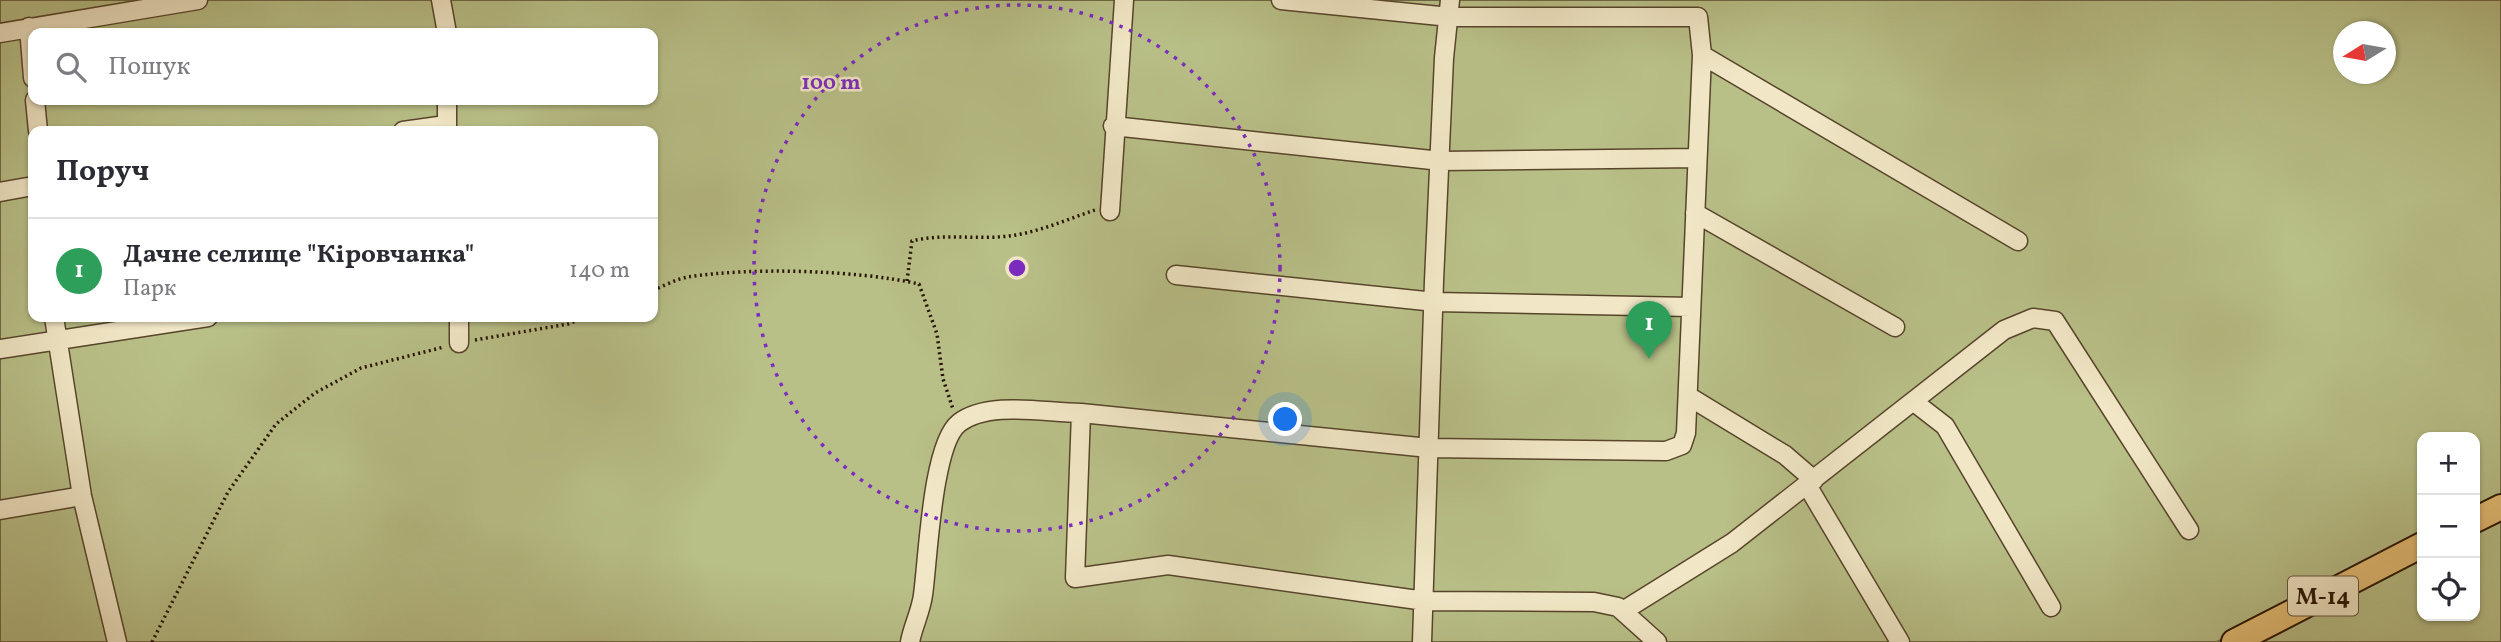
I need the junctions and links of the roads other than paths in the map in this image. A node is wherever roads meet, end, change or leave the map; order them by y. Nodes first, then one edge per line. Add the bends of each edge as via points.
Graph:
1 (198, 0) edge
2 (441, 0) edge
3 (1124, 0) edge
4 (1280, 0) edge
5 (1450, 8) edge
6 (29, 27) joint
7 (446, 28) edge
8 (0, 33) edge
9 (1702, 55) junction
10 (35, 105) edge
11 (447, 105) edge
12 (38, 126) edge
13 (447, 126) edge
14 (1113, 126) junction
15 (1698, 158) junction
16 (1441, 161) junction
17 (28, 187) edge
18 (0, 192) edge
19 (1110, 208) road end
20 (1695, 213) junction
21 (2018, 241) dead end
22 (1176, 275) dead end
23 (1435, 302) junction
24 (1691, 307) junction
25 (55, 322) edge
26 (172, 322) edge
27 (459, 322) edge
28 (1895, 327) dead end
29 (57, 338) junction
30 (459, 343) road end
31 (0, 349) edge
32 (1688, 396) junction
33 (1914, 402) junction
34 (1081, 413) junction
35 (1429, 448) junction
36 (1811, 482) junction
37 (82, 496) junction
38 (2501, 507) edge
39 (0, 510) edge
40 (2480, 518) edge
41 (2189, 530) dead end
42 (2417, 548) edge
43 (1425, 601) junction
44 (2051, 607) dead end
45 (1623, 611) junction
46 (117, 642) edge
47 (910, 642) edge
48 (1422, 642) edge
49 (1657, 642) edge
50 (1900, 642) edge
51 (2234, 642) edge

1 - 6 lane
2 - 7 lane
3 - 14 lane
4 - 5 lane
5 - 9 lane via 1698,18
5 - 16 lane
6 - 8 lane
9 - 15 lane
9 - 21 lane
10 - 12 lane
11 - 13 lane
14 - 16 lane
14 - 19 lane
15 - 16 lane
15 - 20 lane
16 - 23 lane
17 - 18 lane
20 - 24 lane
20 - 28 lane
22 - 23 lane
23 - 24 lane
23 - 35 lane
24 - 32 lane
25 - 29 lane
26 - 29 lane
27 - 30 lane
29 - 31 lane
29 - 37 lane
32 - 35 lane via 1682,444 1666,451
32 - 36 lane via 1785,455
33 - 36 lane
33 - 41 lane via 2004,330 2033,318 2055,321
33 - 44 lane via 1945,426
34 - 35 lane
34 - 43 lane via 1075,578 1168,565
34 - 47 lane via 993,411 958,423 946,444 934,496 923,599
35 - 43 lane
36 - 45 lane via 1732,543
36 - 50 lane
37 - 39 lane
37 - 46 lane
38 - 40 highway
42 - 51 highway, М-14
43 - 45 lane via 1594,601
43 - 48 lane
45 - 49 lane

